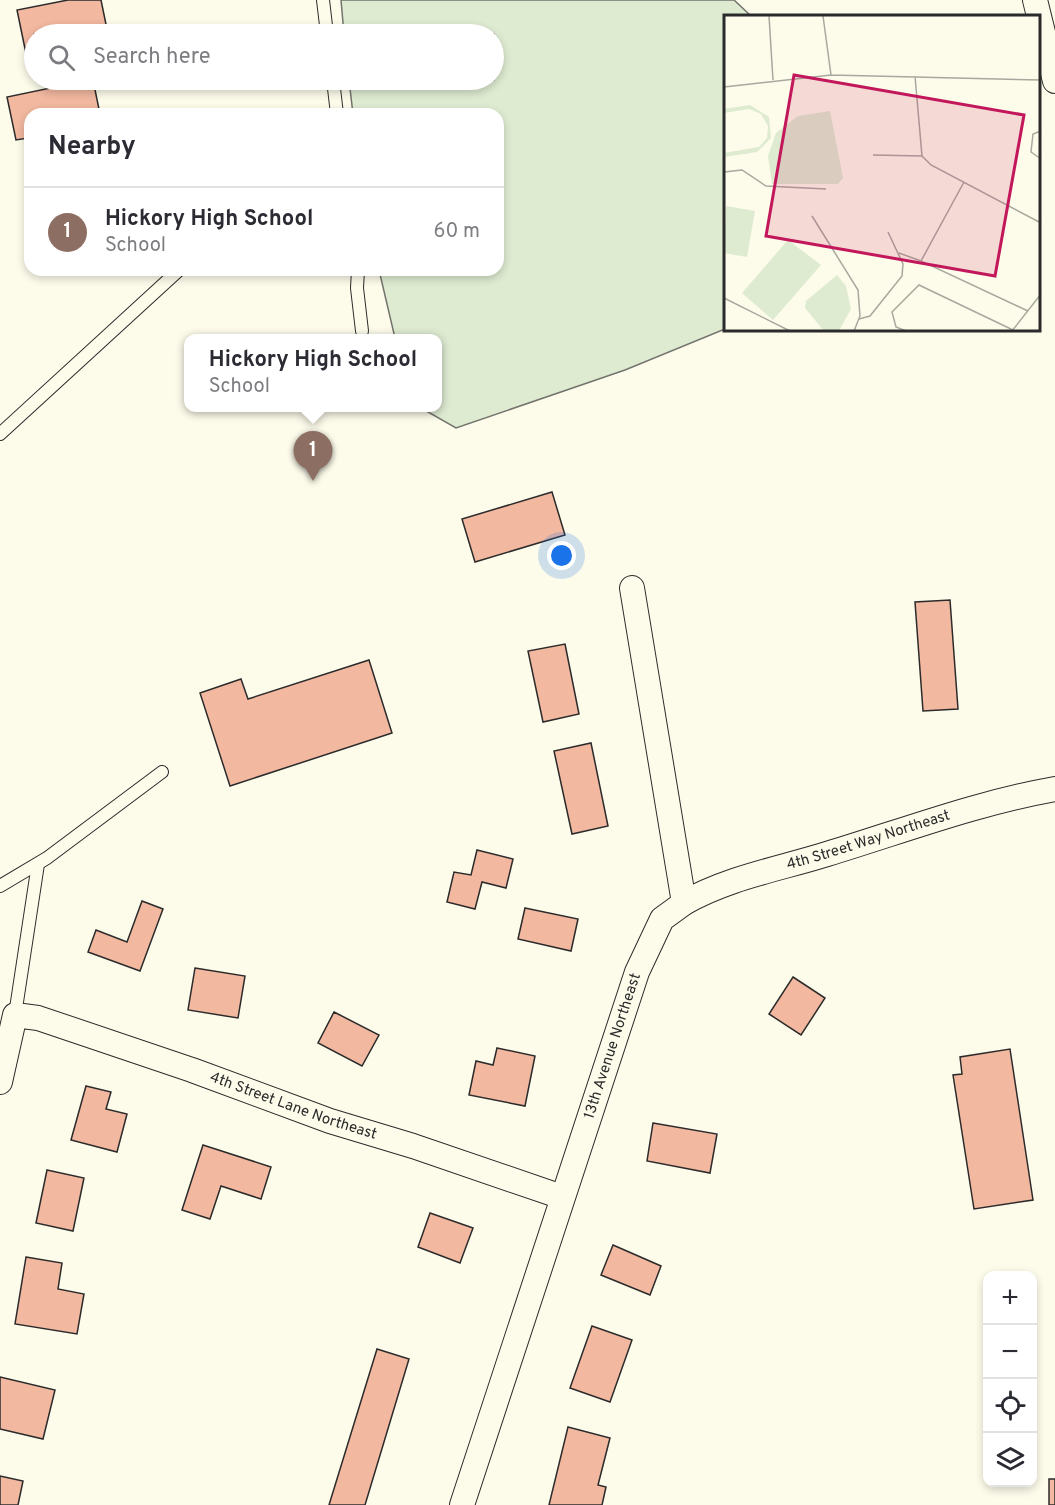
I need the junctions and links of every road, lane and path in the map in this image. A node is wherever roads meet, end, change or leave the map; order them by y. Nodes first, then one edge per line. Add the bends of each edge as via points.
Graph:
1 (323, 0) edge
2 (1035, 0) edge
3 (1039, 15) edge
4 (1040, 20) edge
5 (326, 24) edge
6 (1055, 81) edge
7 (334, 90) edge
8 (336, 108) edge
9 (172, 276) edge
10 (358, 276) edge
11 (362, 331) dead end
12 (0, 434) edge
13 (632, 588) dead end
14 (162, 772) dead end
15 (1055, 789) edge
16 (38, 864) junction
17 (0, 886) edge
18 (684, 903) junction
19 (20, 1016) junction
20 (0, 1082) edge
21 (562, 1197) junction
22 (462, 1505) edge

1 - 5 lane
2 - 3 street
4 - 6 street
7 - 8 lane
9 - 12 lane
10 - 11 lane
13 - 18 street
14 - 16 lane
15 - 18 street, 4th Street Way Northeast via 965,809 720,886
16 - 17 lane
16 - 19 lane
18 - 21 street, 13th Avenue Northeast via 662,919 637,972
19 - 20 street
19 - 21 street, 4th Street Lane Northeast via 71,1029
21 - 22 street, 13th Avenue Northeast

